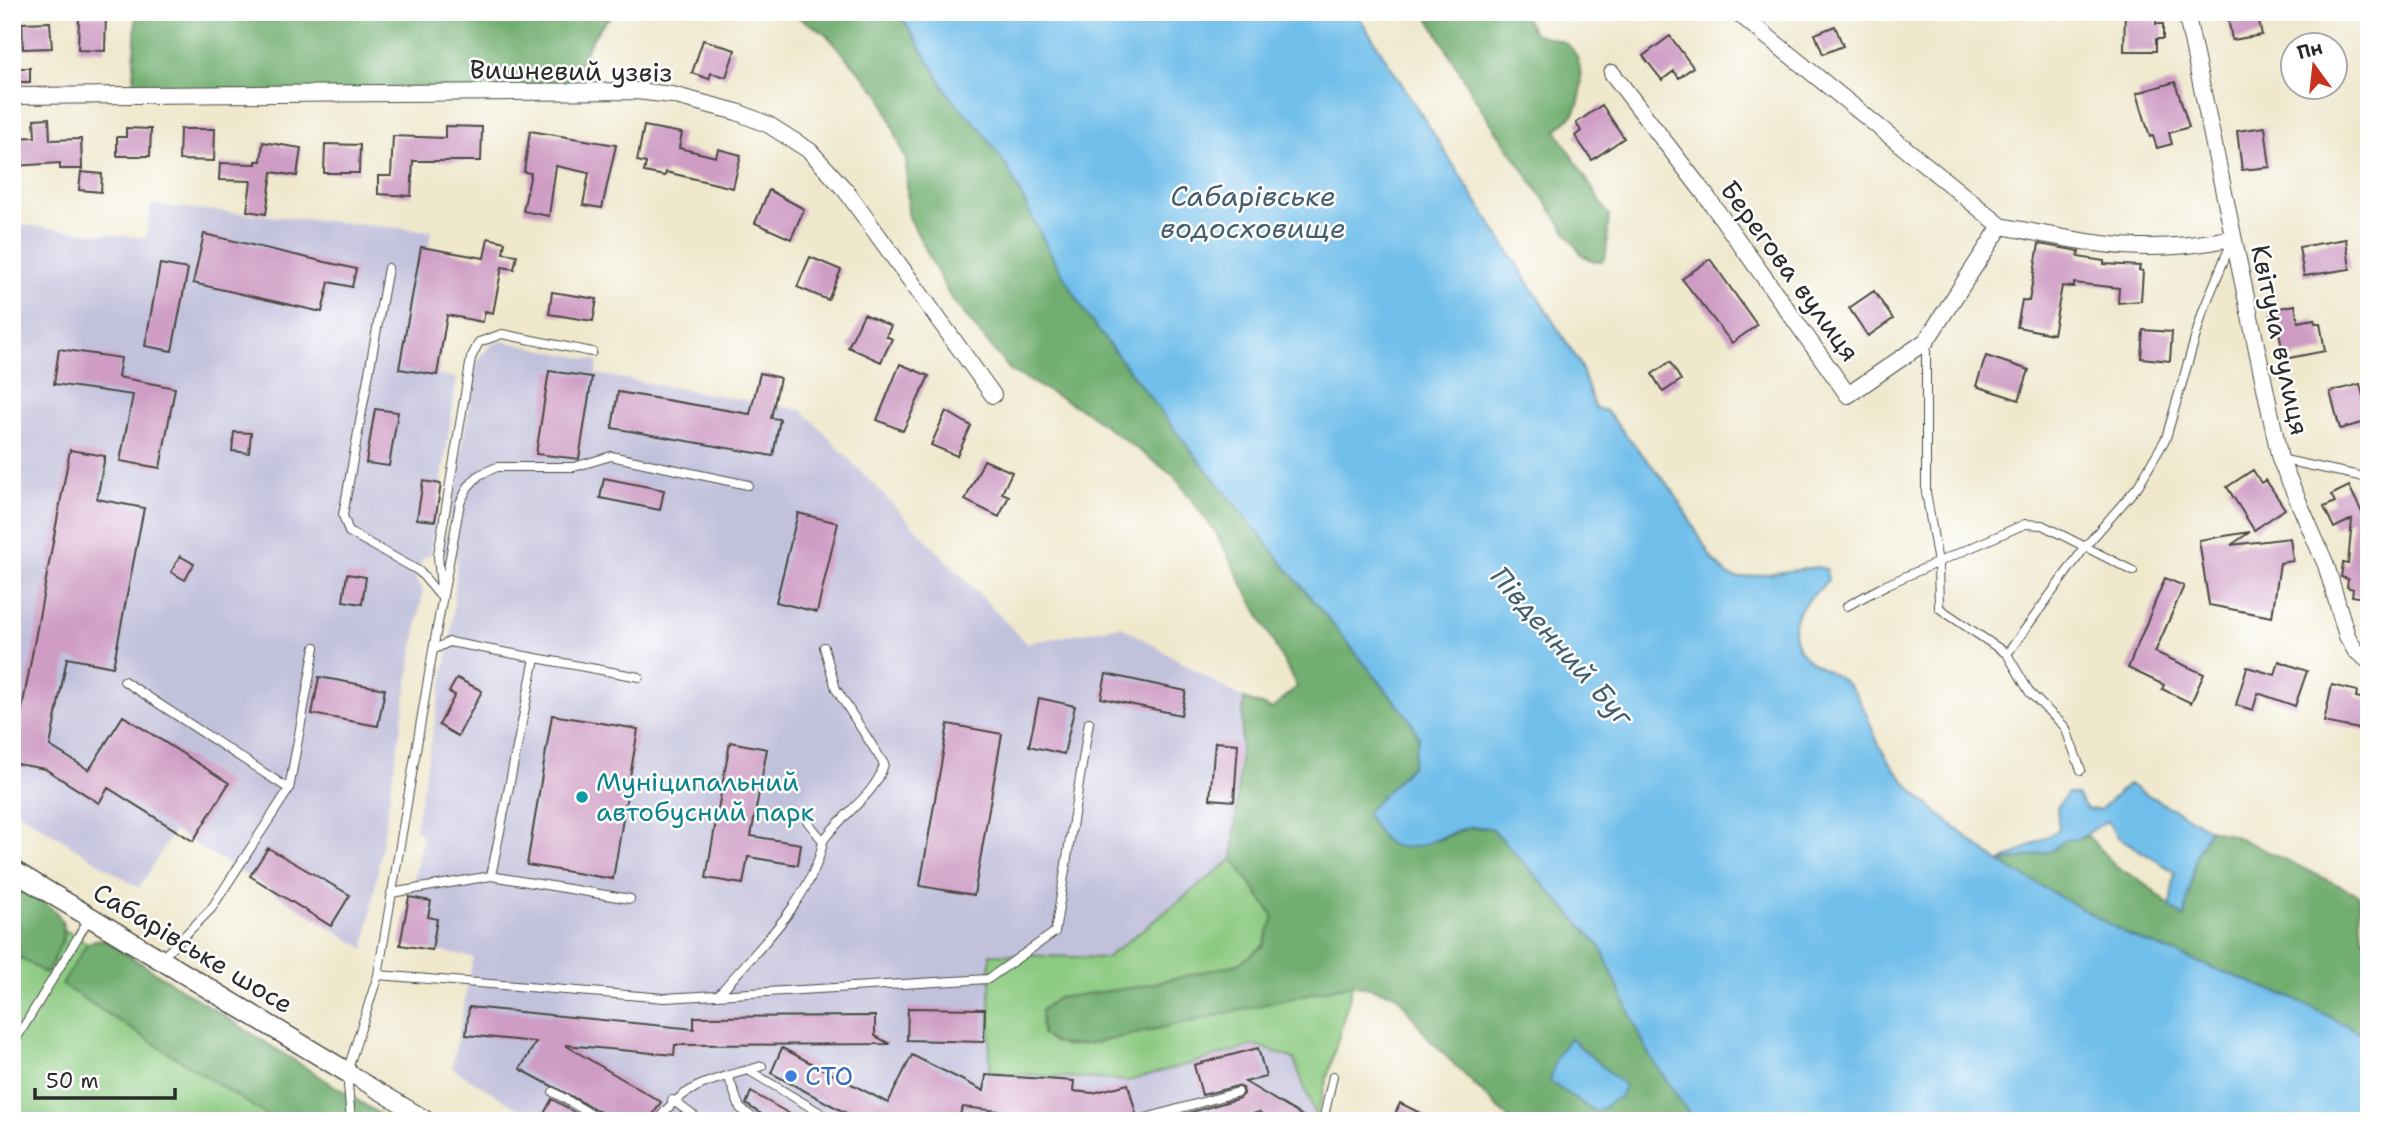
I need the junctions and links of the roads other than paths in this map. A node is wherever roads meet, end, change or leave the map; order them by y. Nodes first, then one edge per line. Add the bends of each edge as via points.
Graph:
1 (1737, 12) edge
2 (2186, 12) edge
3 (1612, 73) dead end
4 (12, 96) edge
5 (2001, 226) junction
6 (2233, 238) junction
7 (388, 268) dead end
8 (1926, 341) junction
9 (592, 352) dead end
10 (993, 395) dead end
11 (2280, 459) junction
12 (2369, 478) edge
13 (748, 485) dead end
14 (2085, 547) junction
15 (1938, 563) junction
16 (2133, 571) dead end
17 (442, 598) junction
18 (1847, 606) dead end
19 (315, 646) dead end
20 (824, 646) dead end
21 (433, 650) junction
22 (2007, 654) junction
23 (535, 658) junction
24 (2369, 661) edge
25 (639, 677) dead end
26 (124, 681) dead end
27 (1089, 722) dead end
28 (2081, 770) dead end
29 (289, 789) junction
30 (807, 821) dead end
31 (823, 841) junction
32 (12, 870) edge
33 (491, 876) junction
34 (391, 893) junction
35 (630, 899) dead end
36 (90, 917) junction
37 (160, 960) junction
38 (378, 975) junction
39 (719, 995) junction
40 (12, 1046) edge
41 (762, 1066) dead end
42 (748, 1070) junction
43 (347, 1072) junction
44 (728, 1076) junction
45 (1333, 1076) dead end
46 (1238, 1091) dead end
47 (553, 1092) dead end
48 (672, 1100) junction
49 (405, 1113) edge
50 (351, 1121) edge
51 (429, 1121) edge
52 (603, 1121) edge
53 (657, 1121) edge
54 (701, 1121) edge
55 (757, 1121) edge
56 (834, 1121) edge
57 (1135, 1121) edge
58 (1323, 1121) edge

1 - 5 street
2 - 6 street, Квітуча вулиця
3 - 8 street, Берегова вулиця via 1848,395
4 - 10 street, Вишневий узвіз via 636,91 737,112 789,137 829,170
5 - 6 street via 2127,249 2190,247
5 - 8 street, Берегова вулиця
6 - 11 street, Квітуча вулиця
6 - 14 lane via 2203,311 2166,438 2138,486
7 - 17 lane via 344,515 349,532 419,571
8 - 15 lane via 1926,492
9 - 17 lane via 502,334 479,342 471,358 438,555
11 - 12 lane
11 - 24 street, Квітуча вулиця via 2326,565 2347,636
13 - 17 lane via 611,456 574,467 497,467 479,475 460,503
14 - 15 lane via 2042,525 2025,524
14 - 16 lane
14 - 22 lane
15 - 18 lane
15 - 22 lane via 1939,608
17 - 21 lane
19 - 29 lane
20 - 31 lane via 836,689 884,764 876,785 835,823
21 - 23 lane via 449,642
21 - 34 lane
22 - 28 lane via 2030,692 2065,727
23 - 25 lane
23 - 33 lane
26 - 29 lane
27 - 39 lane via 1055,932 988,979
29 - 37 lane via 211,909
30 - 31 lane
31 - 39 lane via 820,859 788,914
32 - 36 street, Сабарівське шосе
33 - 34 lane
33 - 35 lane
34 - 38 lane
36 - 37 street, Сабарівське шосе
36 - 40 lane
37 - 43 street, Сабарівське шосе
38 - 39 lane via 665,998
38 - 43 lane
41 - 42 lane
42 - 44 lane
42 - 56 lane
43 - 49 street
43 - 50 lane
44 - 48 lane
44 - 55 lane via 740,1108
45 - 58 lane
46 - 57 lane
47 - 52 lane
48 - 53 lane
48 - 54 lane
49 - 51 street

